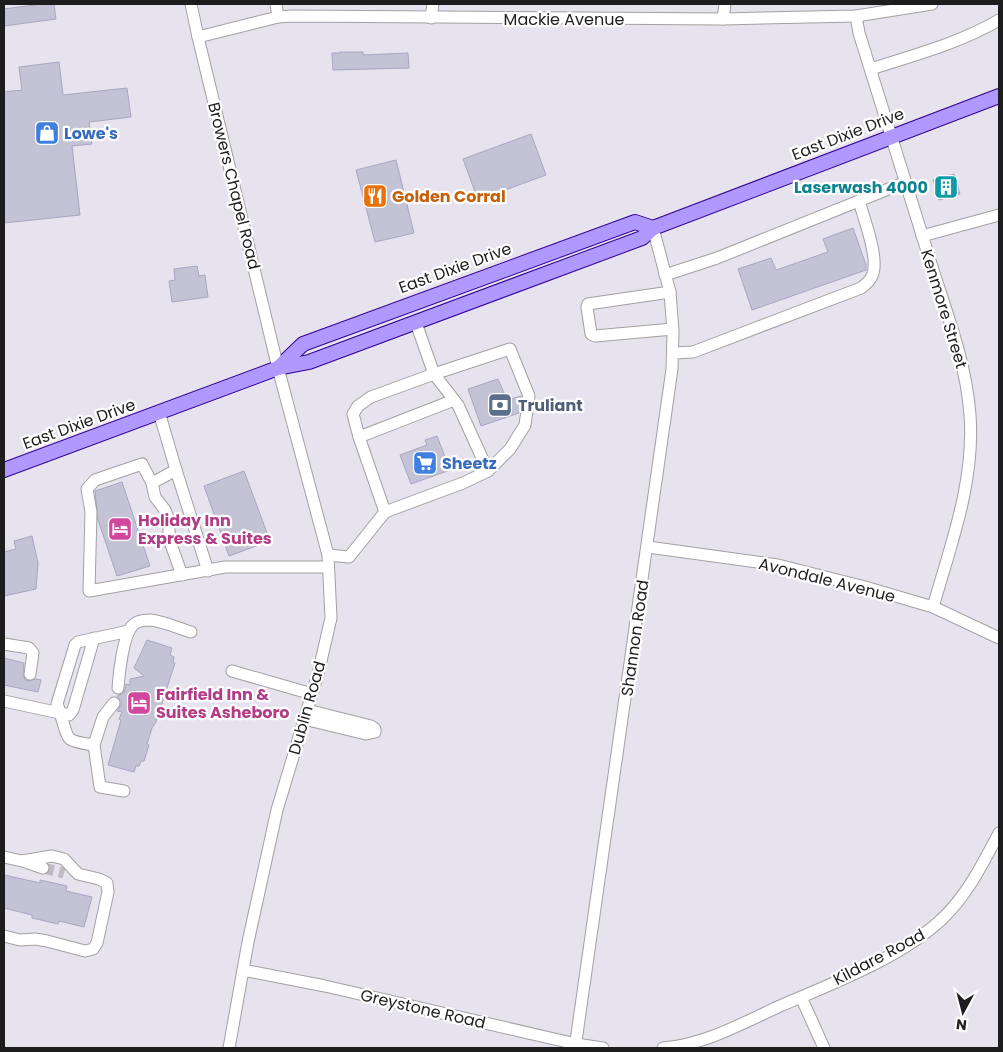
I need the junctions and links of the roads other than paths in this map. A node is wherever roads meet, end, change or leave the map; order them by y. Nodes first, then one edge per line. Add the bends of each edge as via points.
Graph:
1 (191, 4) edge
2 (276, 4) edge
3 (433, 4) edge
4 (725, 4) edge
5 (932, 4) edge
6 (856, 16) junction
7 (278, 17) junction
8 (431, 18) junction
9 (722, 19) junction
10 (999, 20) edge
11 (198, 37) junction
12 (871, 69) junction
13 (999, 96) edge
14 (892, 136) junction
15 (906, 182) junction
16 (859, 201) junction
17 (999, 215) edge
18 (653, 228) junction
19 (922, 236) junction
20 (666, 275) junction
21 (670, 292) junction
22 (416, 323) junction
23 (673, 329) junction
24 (673, 353) junction
25 (278, 368) junction
26 (434, 374) junction
27 (454, 400) junction
28 (159, 412) junction
29 (360, 437) junction
30 (4, 470) edge
31 (176, 470) junction
32 (488, 471) junction
33 (152, 483) junction
34 (386, 512) junction
35 (648, 547) junction
36 (328, 555) junction
37 (328, 567) junction
38 (208, 571) junction
39 (182, 575) junction
40 (933, 607) junction
41 (129, 631) junction
42 (191, 632) dead end
43 (94, 638) junction
44 (999, 638) edge
45 (4, 644) edge
46 (232, 671) dead end
47 (30, 674) dead end
48 (118, 688) dead end
49 (312, 694) junction
50 (4, 701) edge
51 (114, 703) dead end
52 (61, 713) junction
53 (306, 714) junction
54 (94, 745) junction
55 (124, 791) dead end
56 (999, 833) edge
57 (4, 857) edge
58 (22, 861) junction
59 (43, 868) tunnel mouth
60 (64, 872) tunnel mouth
61 (78, 874) junction
62 (4, 936) edge
63 (243, 970) junction
64 (801, 997) junction
65 (576, 1046) edge
66 (228, 1048) edge
67 (603, 1048) edge
68 (663, 1048) edge
69 (824, 1048) edge

1 - 11 street, Browers Chapel Road
2 - 7 street
3 - 8 street
4 - 9 street
5 - 6 street, Mackie Avenue
6 - 9 street, Mackie Avenue
6 - 12 street, Kenmore Street
7 - 8 street, Mackie Avenue
7 - 11 street, Mackie Avenue
8 - 9 street, Mackie Avenue
10 - 12 street via 983,30 937,48
11 - 25 street, Browers Chapel Road
12 - 14 street, Kenmore Street
13 - 14 main road, East Dixie Drive
14 - 15 street, Kenmore Street
14 - 18 main road, East Dixie Drive
15 - 16 street
15 - 19 street, Kenmore Street
16 - 20 street
16 - 24 street via 872,246 874,268 872,277 861,288 693,352
17 - 19 street
18 - 20 street, Shannon Road
18 - 22 main road, East Dixie Drive via 642,238
18 - 25 main road, East Dixie Drive via 635,222 373,317 303,344
19 - 40 street, Kenmore Street via 958,349 970,415 964,498
20 - 21 street, Shannon Road
21 - 23 street, Shannon Road
21 - 23 street via 588,304 587,307 591,334 595,336
22 - 25 main road, East Dixie Drive via 309,362
22 - 26 street
23 - 24 street, Shannon Road
24 - 35 street, Shannon Road
25 - 28 main road, East Dixie Drive
25 - 36 street, Dublin Road
26 - 27 street
26 - 29 street via 371,397 358,406 353,414
26 - 32 street via 510,349 529,396 525,425 510,449
27 - 29 street
27 - 32 street
28 - 30 main road, East Dixie Drive
28 - 31 street
29 - 34 street
31 - 33 street
31 - 38 street
32 - 34 street
33 - 39 street via 155,497 169,520 169,539
33 - 39 street via 142,464 95,480 87,489 91,512 89,591
34 - 36 street via 349,557
35 - 40 street, Avondale Avenue via 778,565
35 - 65 street, Shannon Road
36 - 37 street, Dublin Road
37 - 38 street via 225,567
37 - 49 street, Dublin Road via 331,618
38 - 39 street
40 - 44 street, Avondale Avenue
41 - 42 street via 133,624 151,620
41 - 43 street
41 - 48 street via 119,669
43 - 52 street via 73,710 69,715
43 - 52 street via 75,645 57,704
45 - 47 street via 29,648 33,653
46 - 49 street
49 - 53 street, Dublin Road
50 - 52 street
51 - 54 street via 103,717
52 - 54 street via 71,740
53 - 53 street via 371,726 375,732 366,734
53 - 63 street, Dublin Road via 277,810
54 - 55 street via 100,787
56 - 64 street, Kildare Road via 959,901 925,934 900,950
57 - 58 street
58 - 59 street
58 - 61 street via 52,856 64,859
60 - 61 street
61 - 62 street via 107,884 108,892 93,949 85,951 47,941
63 - 65 street, Greystone Road via 334,988
63 - 66 street, Dublin Road
64 - 68 street via 717,1035 679,1047
64 - 69 street
65 - 67 street, Greystone Road

